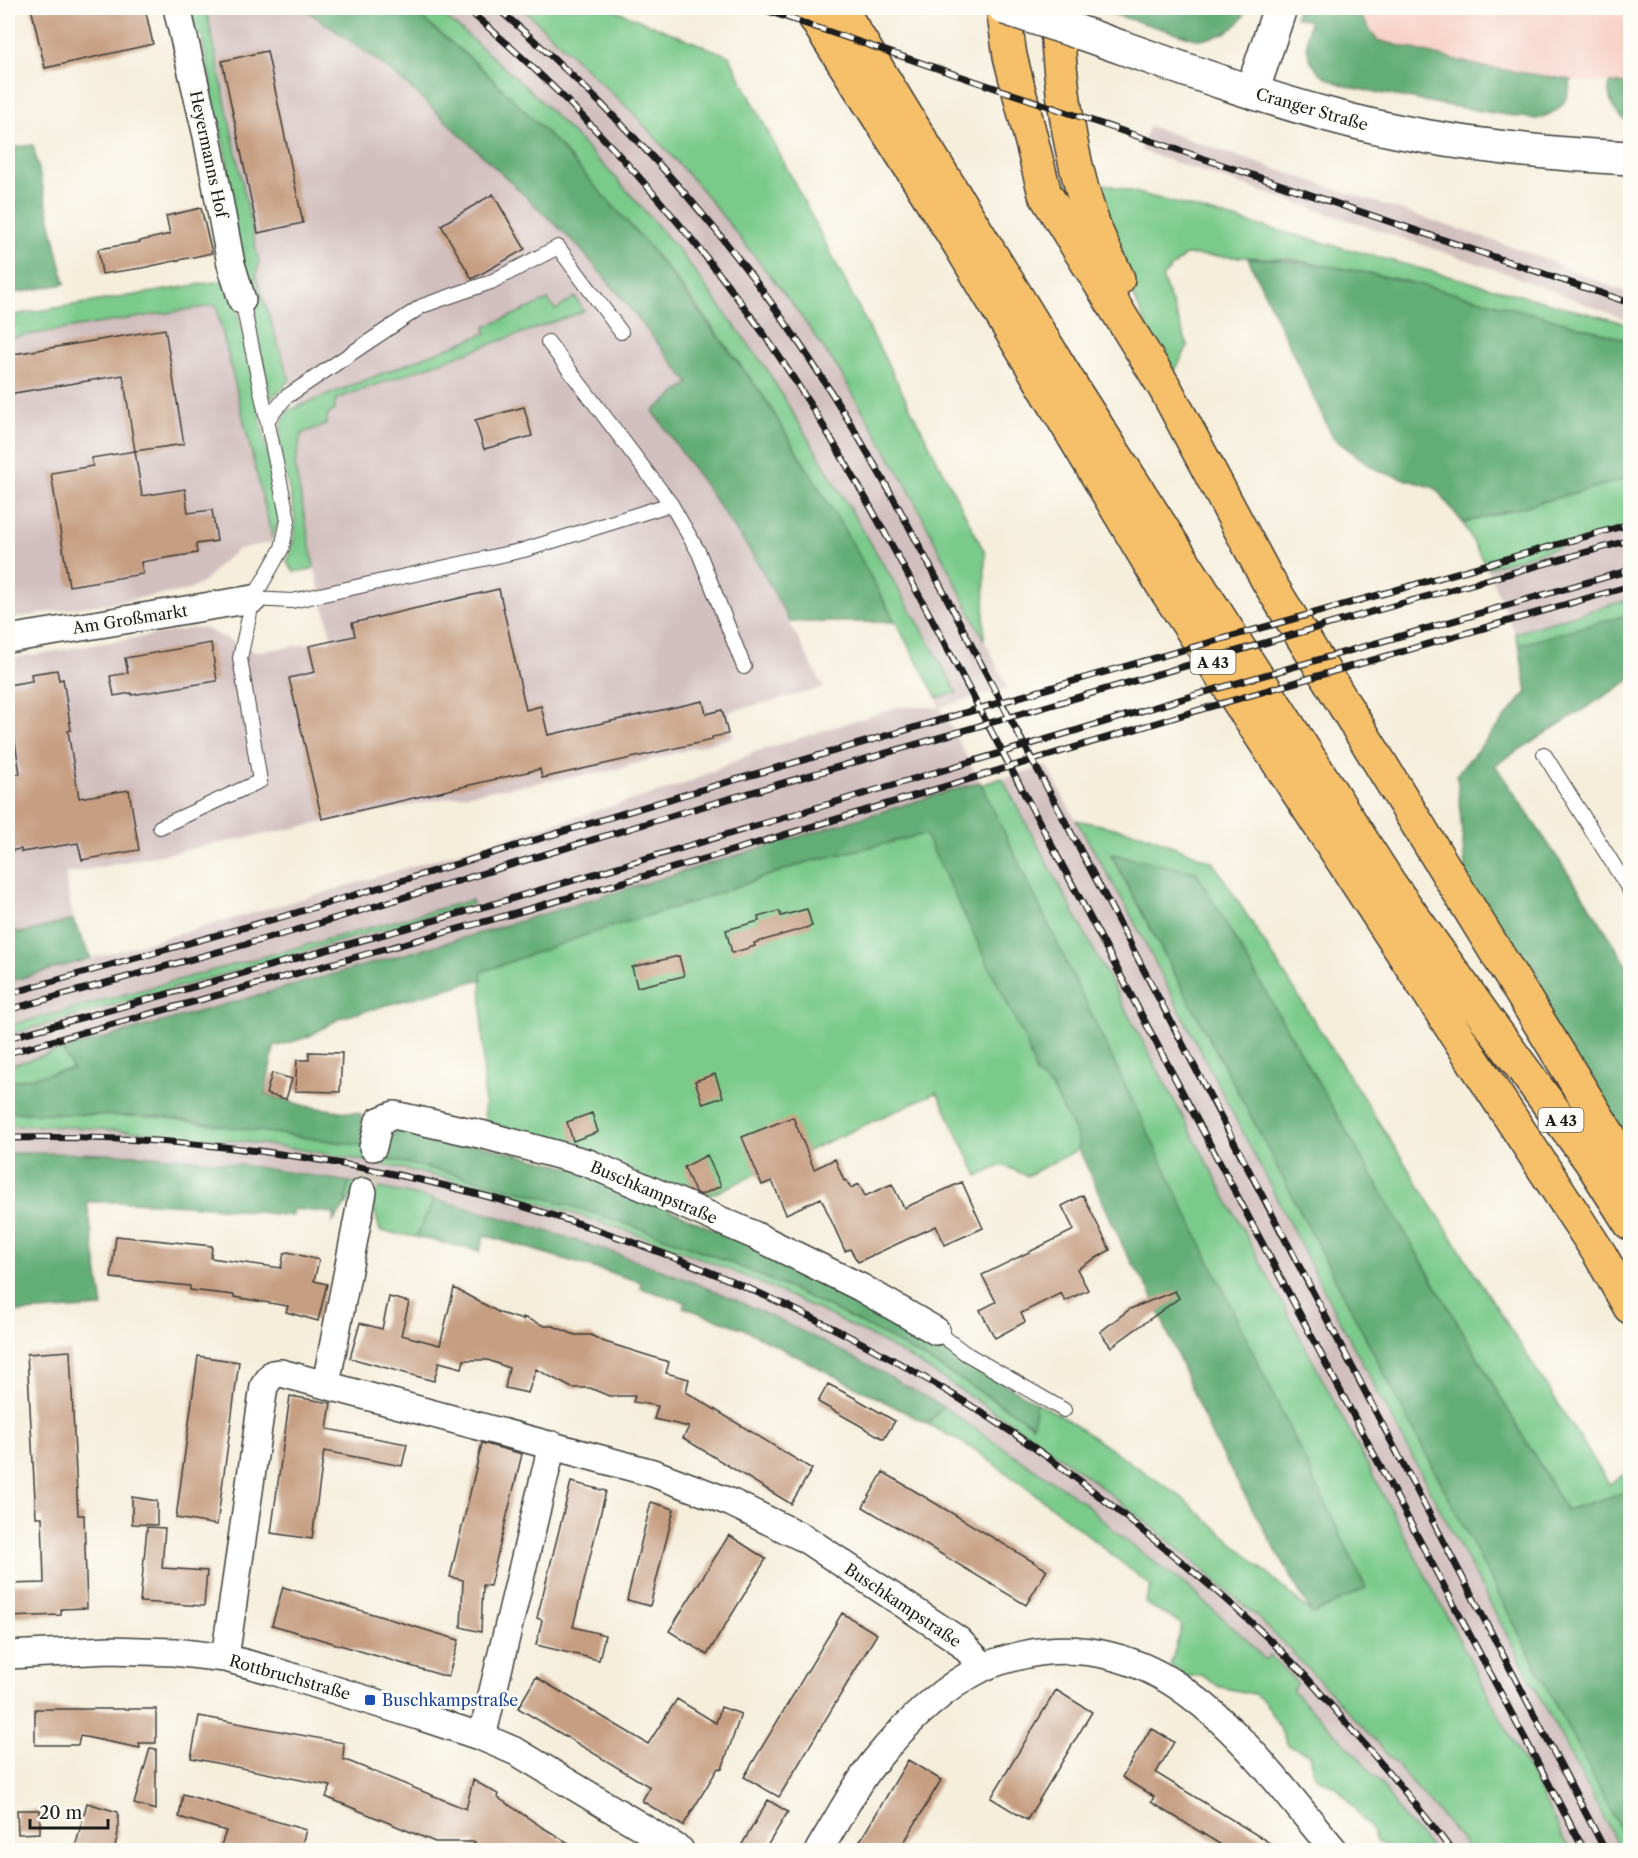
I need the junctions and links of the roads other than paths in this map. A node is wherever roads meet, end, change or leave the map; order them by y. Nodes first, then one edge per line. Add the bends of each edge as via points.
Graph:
1 (177, 8) edge
2 (809, 8) edge
3 (840, 8) edge
4 (1004, 8) edge
5 (1056, 8) edge
6 (1280, 8) edge
7 (1252, 92) junction
8 (1630, 158) edge
9 (242, 300) joint
10 (621, 332) dead end
11 (548, 342) dead end
12 (1165, 388) junction
13 (268, 419) junction
14 (671, 504) junction
15 (253, 599) junction
16 (8, 639) edge
17 (744, 667) dead end
18 (1544, 754) dead end
19 (160, 827) dead end
20 (1630, 891) edge
21 (1611, 1137) junction
22 (373, 1147) tunnel mouth
23 (1630, 1170) edge
24 (363, 1192) tunnel mouth
25 (1623, 1211) edge
26 (1630, 1307) edge
27 (936, 1331) joint
28 (326, 1384) junction
29 (1064, 1410) dead end
30 (552, 1445) junction
31 (8, 1655) edge
32 (225, 1658) junction
33 (984, 1667) junction
34 (482, 1737) junction
35 (680, 1851) edge
36 (819, 1851) edge
37 (1334, 1851) edge

1 - 9 street, Heyermanns Hof
2 - 26 highway, A 43 via 960,245 1162,584 1593,1243
3 - 25 highway, A 43 via 1078,397 1389,883
4 - 7 street, Cranger Straße, bridge
4 - 12 highway via 1010,56 1045,194
5 - 12 highway via 1064,104 1089,213
6 - 7 street
7 - 8 street, Cranger Straße via 1394,131 1543,152
9 - 13 lane
10 - 13 lane via 558,247 491,282 422,306 286,397
11 - 14 lane
12 - 21 highway via 1267,579
13 - 15 lane via 288,520 282,548
14 - 15 lane via 524,550 292,601
14 - 17 lane via 699,553
15 - 16 street, Am Großmarkt
15 - 19 lane via 240,658 260,781
18 - 20 lane
21 - 23 highway
21 - 25 lane
22 - 27 street, Buschkampstraße via 379,1121 394,1115 588,1163 754,1235 860,1287
24 - 28 street
27 - 29 lane
28 - 30 street, Buschkampstraße
28 - 32 street, Buschkampstraße via 281,1372 273,1374 264,1386
30 - 33 street, Buschkampstraße via 652,1473 732,1503 804,1538 958,1640
30 - 34 street
31 - 32 street, Rottbruchstraße via 109,1650
32 - 34 street, Rottbruchstraße
33 - 36 street via 945,1691 874,1762
33 - 37 street via 1043,1651 1078,1650 1138,1664 1165,1677 1218,1717
34 - 35 street, Rottbruchstraße via 517,1752

